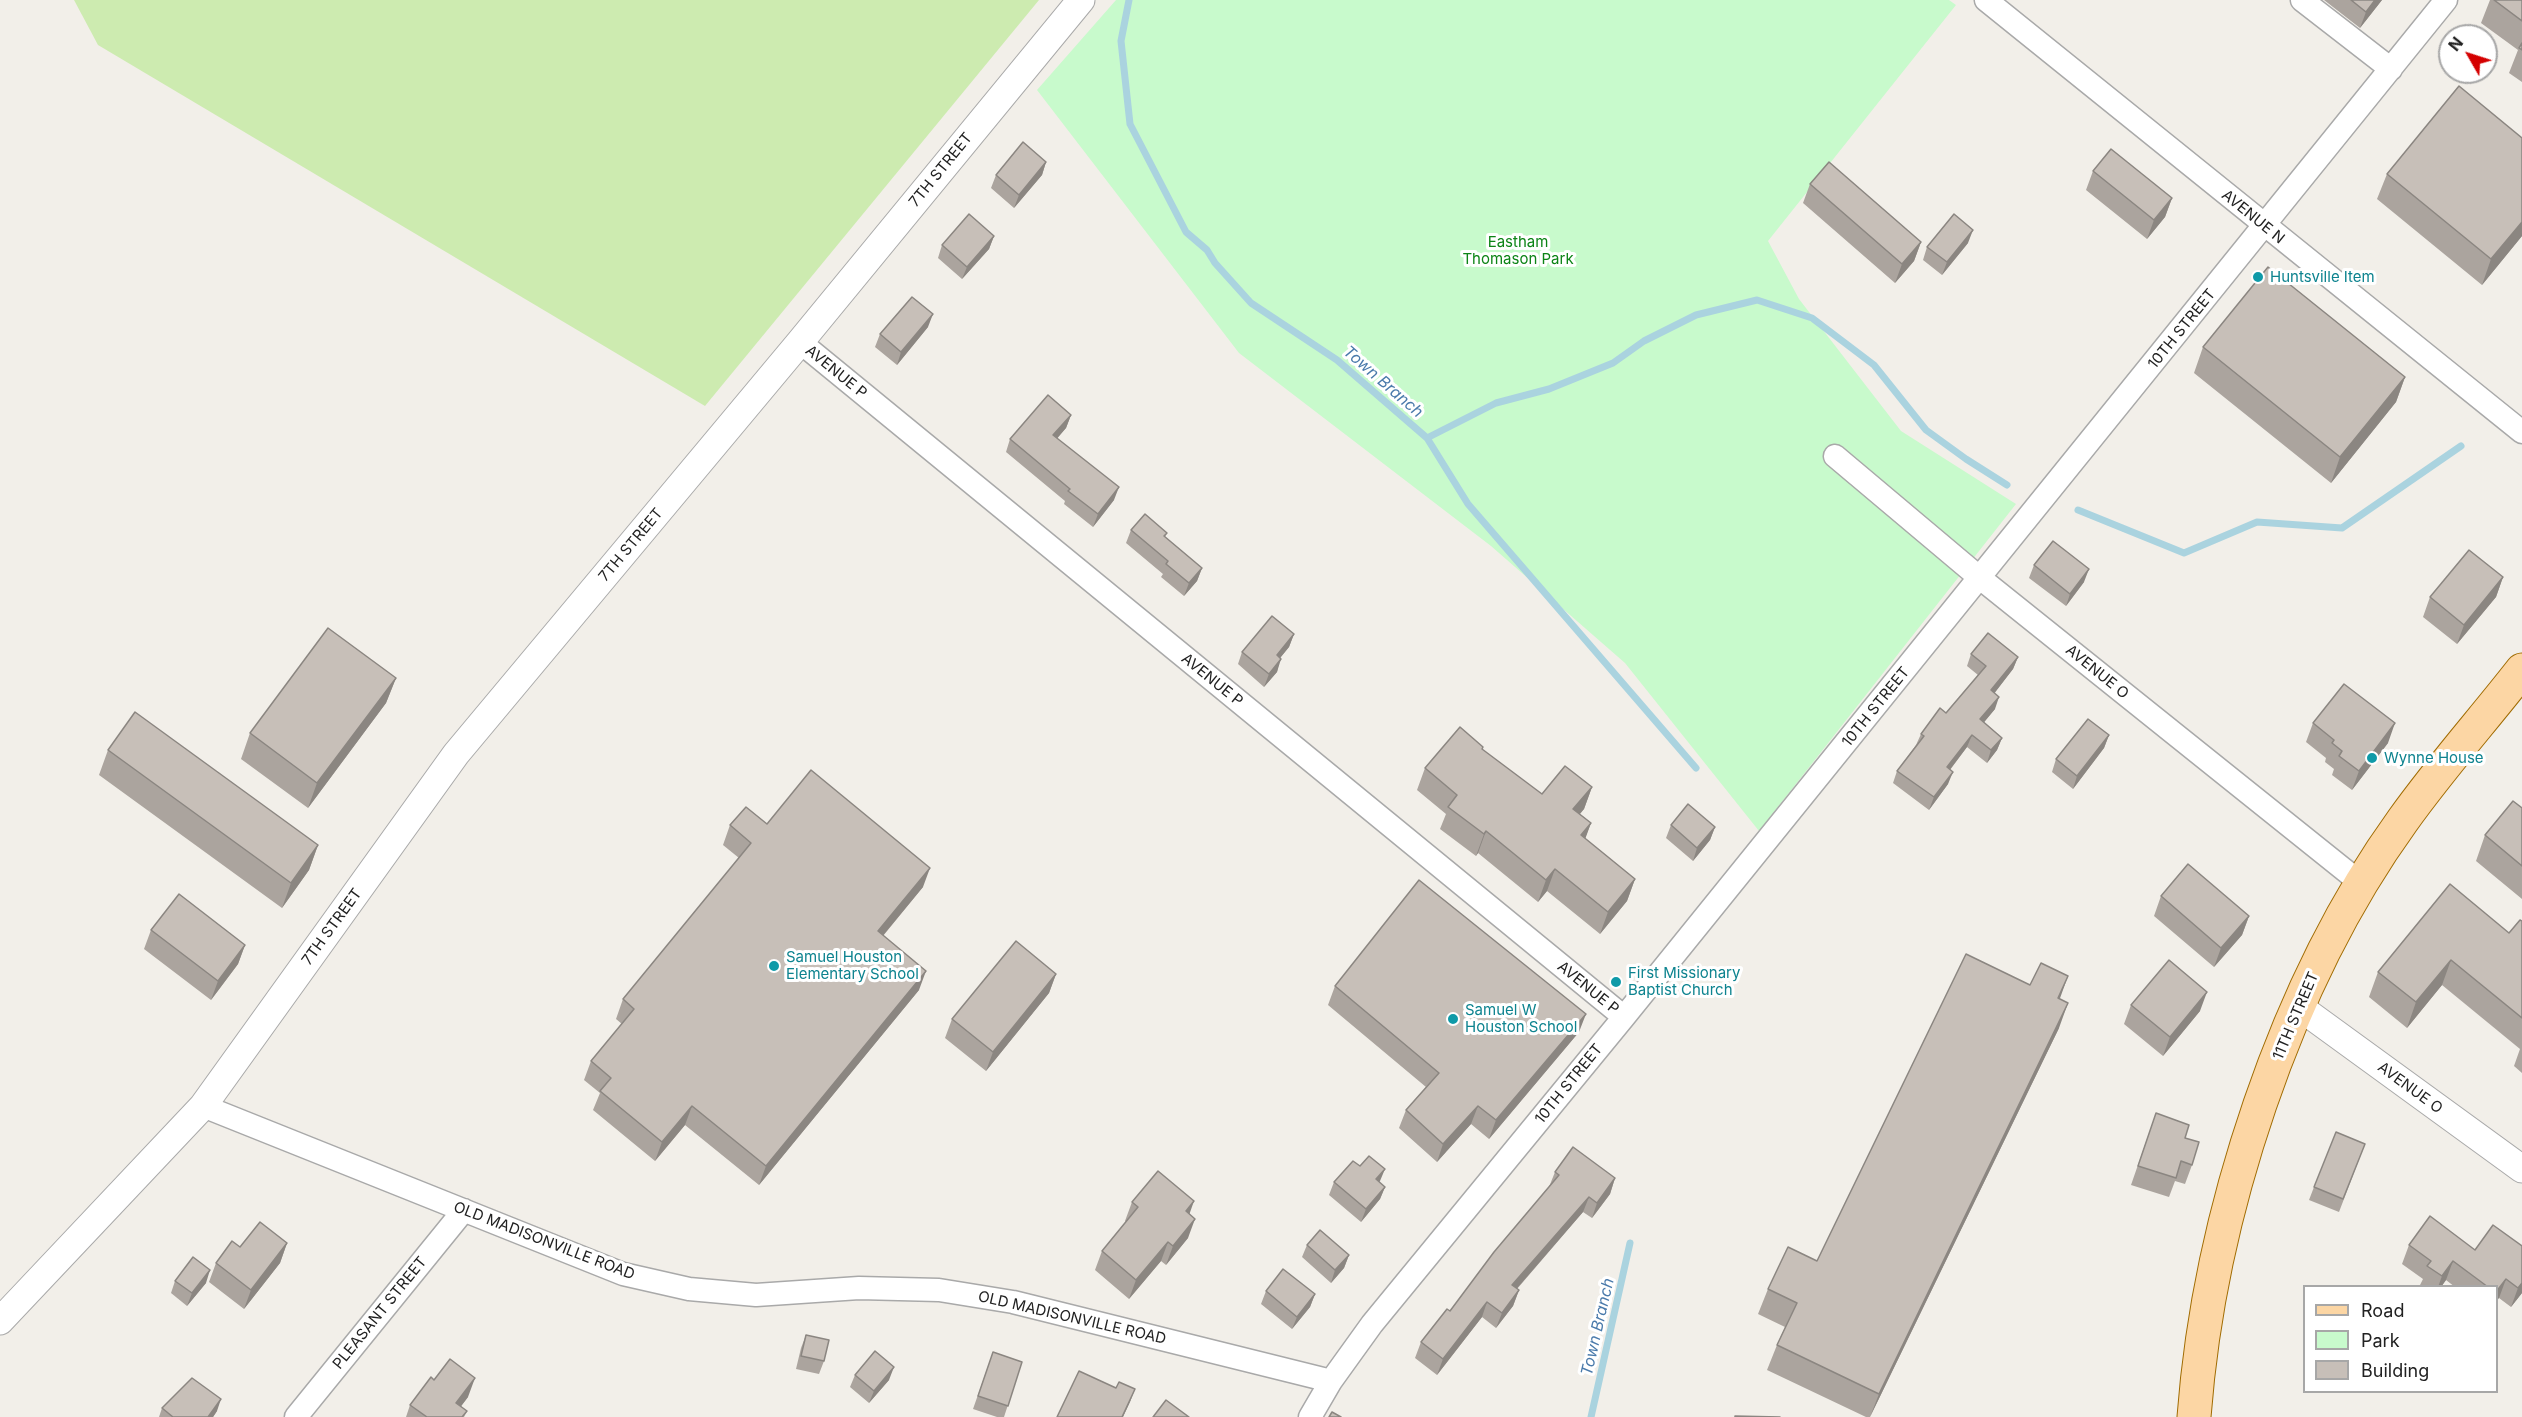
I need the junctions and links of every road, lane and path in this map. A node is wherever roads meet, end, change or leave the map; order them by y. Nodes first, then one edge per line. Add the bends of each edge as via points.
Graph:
1 (1081, 0) edge
2 (1986, 0) edge
3 (2302, 0) edge
4 (2446, 0) edge
5 (2391, 69) junction
6 (2265, 227) junction
7 (800, 342) junction
8 (2522, 432) edge
9 (1835, 456) dead end
10 (1980, 578) junction
11 (2522, 670) edge
12 (2362, 884) junction
13 (2298, 1006) junction
14 (1624, 1017) junction
15 (203, 1106) junction
16 (2522, 1169) edge
17 (464, 1210) junction
18 (3, 1313) edge
19 (1330, 1381) junction
20 (296, 1417) edge
21 (1310, 1417) edge
22 (2194, 1417) edge

1 - 7 street, 7TH STREET
2 - 6 street, AVENUE N
3 - 5 street
4 - 5 street, 10TH STREET
5 - 6 street, 10TH STREET
6 - 8 street, AVENUE N
6 - 10 street, 10TH STREET
7 - 14 street, AVENUE P
7 - 15 street, 7TH STREET via 456,754
9 - 10 street, AVENUE O
10 - 12 street, AVENUE O
10 - 14 street, 10TH STREET
11 - 12 main road, 11TH STREET via 2403,820
12 - 13 main road, 11TH STREET
13 - 16 street, AVENUE O
13 - 22 main road, 11TH STREET via 2245,1152 2211,1282
14 - 19 street, 10TH STREET via 1379,1314
15 - 17 street, OLD MADISONVILLE ROAD
15 - 18 street
17 - 19 street, OLD MADISONVILLE ROAD via 623,1274 688,1289 756,1295 859,1288 939,1290 1013,1302
17 - 20 street, PLEASANT STREET
19 - 21 street, 10TH STREET

